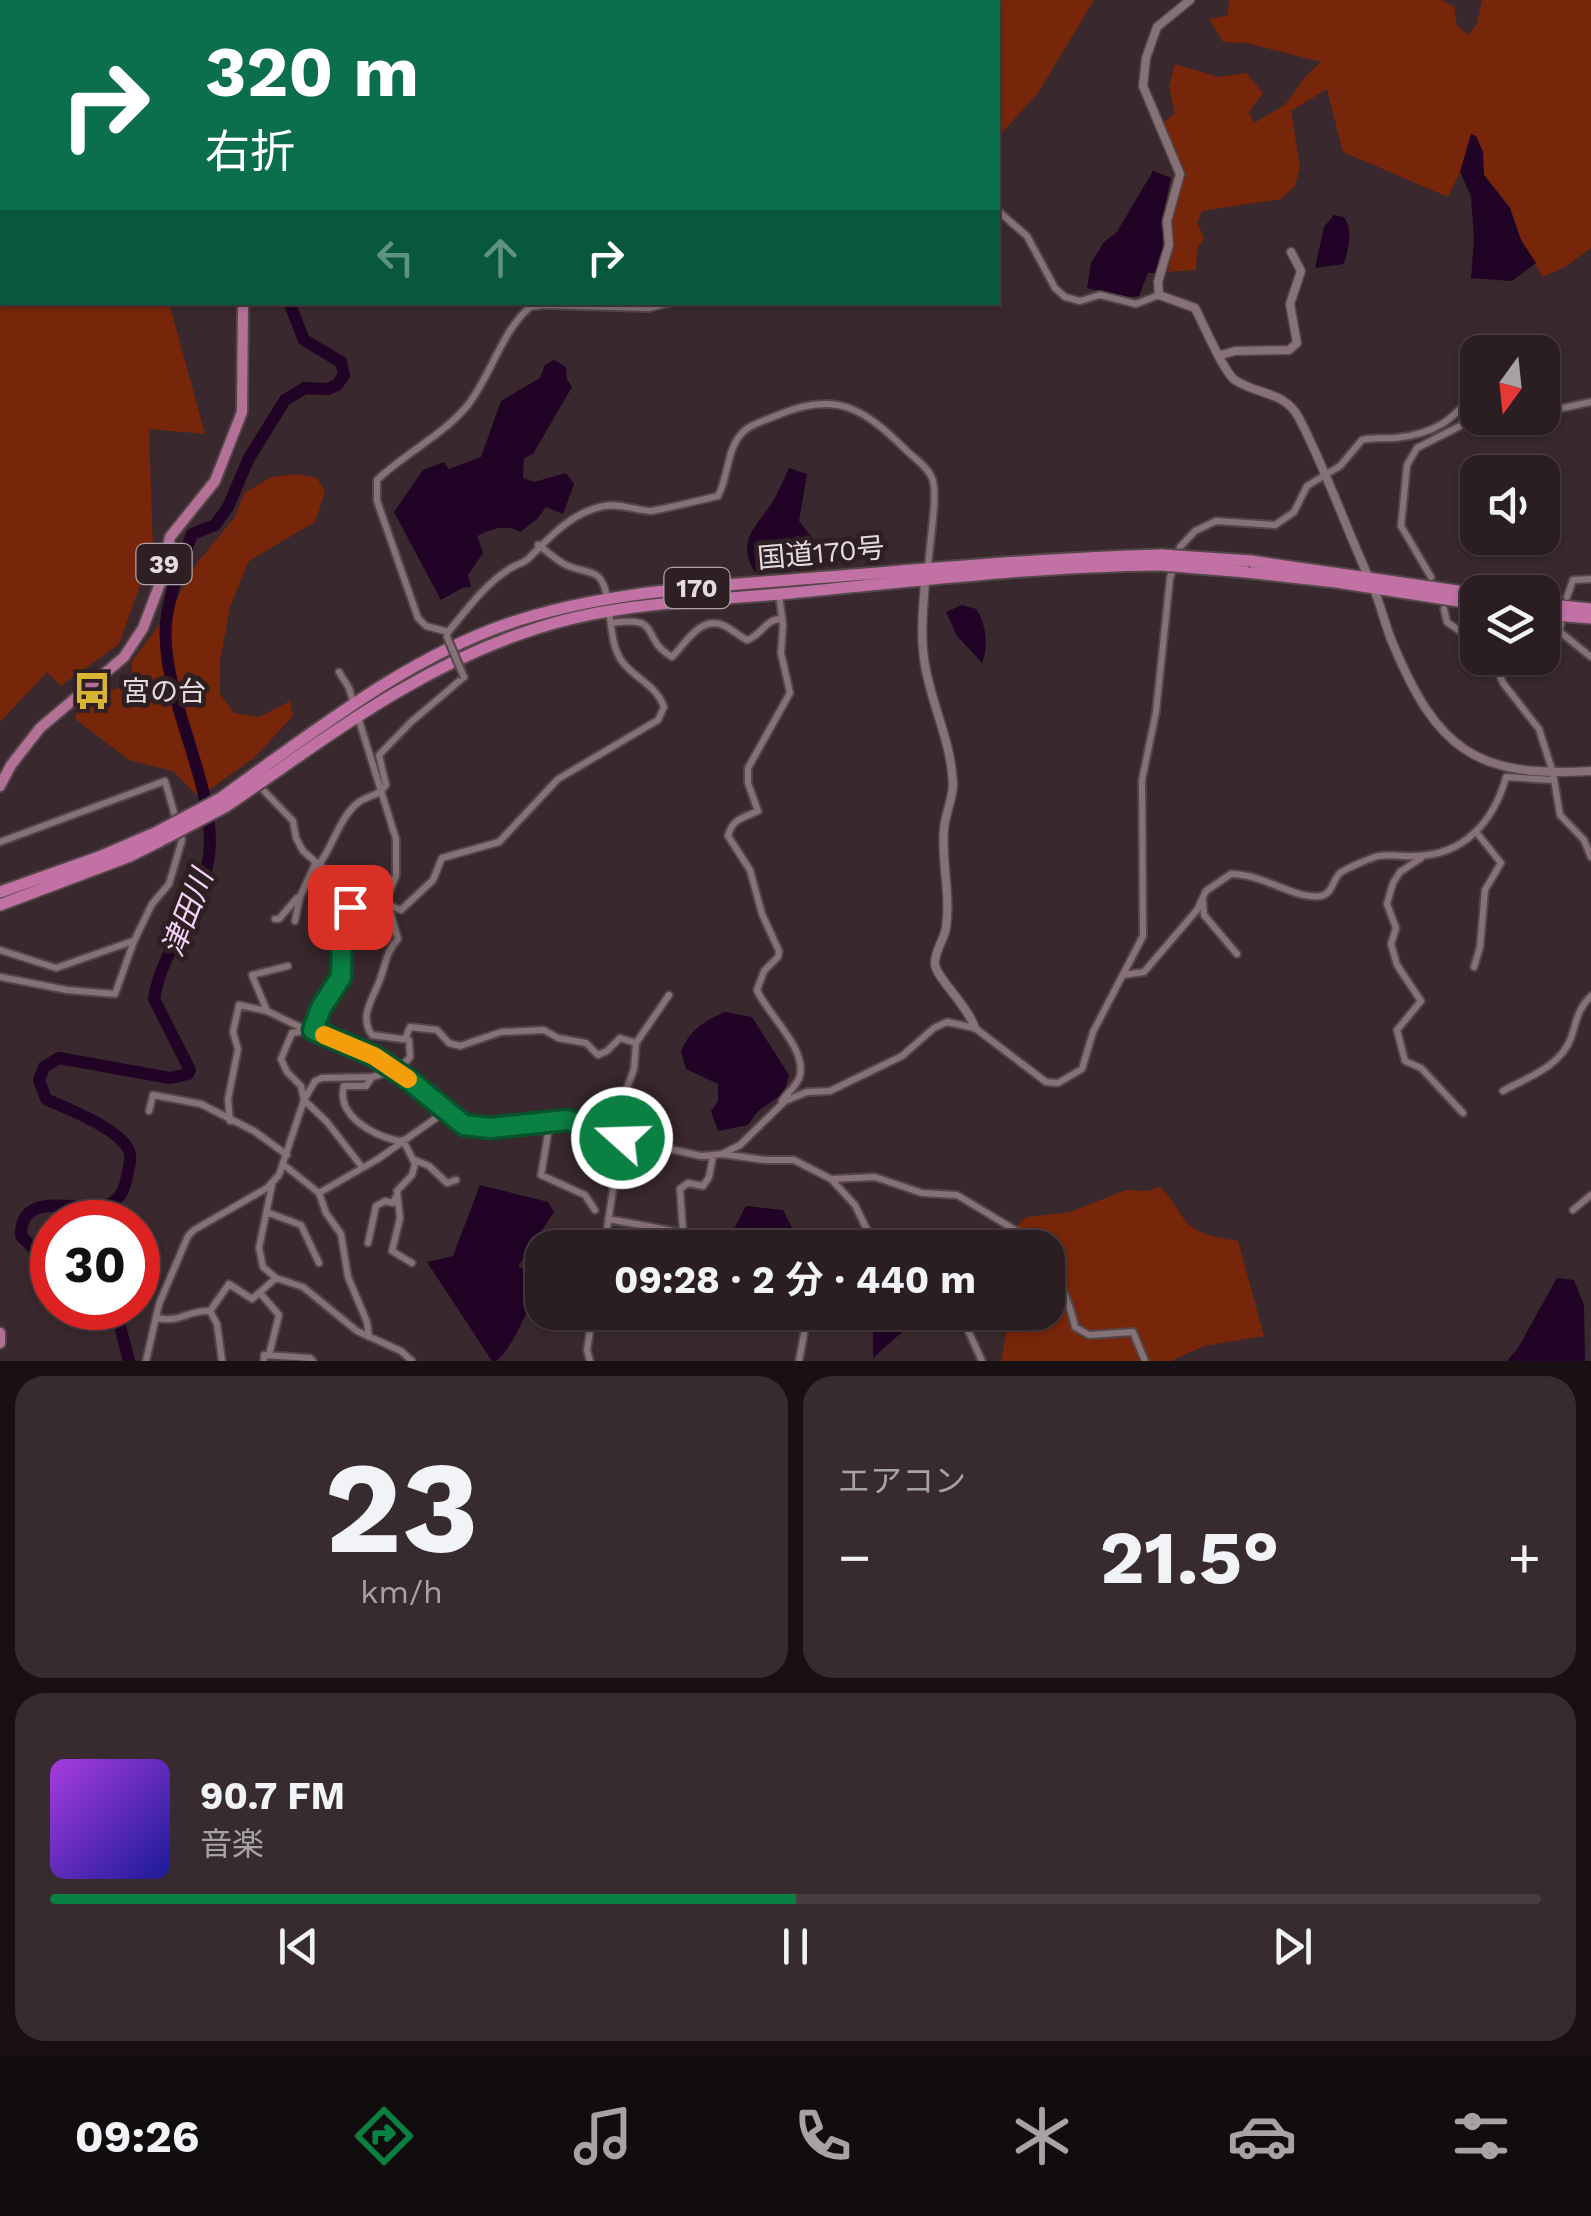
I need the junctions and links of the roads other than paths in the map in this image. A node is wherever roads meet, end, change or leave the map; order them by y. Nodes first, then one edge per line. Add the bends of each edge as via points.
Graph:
1 (1190, 0) edge
2 (1000, 213) edge
3 (1291, 252) dead end
4 (1159, 295) junction
5 (244, 305) edge
6 (544, 305) edge
7 (544, 305) edge
8 (661, 305) edge
9 (1221, 355) junction
10 (1591, 402) edge
11 (1560, 409) edge
12 (1460, 410) edge
13 (1460, 426) edge
14 (1322, 475) junction
15 (538, 545) junction
16 (1249, 566) junction
17 (927, 575) junction
18 (1366, 576) junction
19 (1431, 577) dead end
20 (1591, 579) edge
21 (1374, 588) junction
22 (1460, 591) edge
23 (779, 594) junction
24 (1567, 597) dead end
25 (607, 598) junction
26 (1460, 601) edge
27 (1560, 606) edge
28 (1444, 608) dead end
29 (1591, 609) edge
30 (1560, 615) edge
31 (610, 618) junction
32 (1591, 618) edge
33 (782, 619) junction
34 (1561, 624) dead end
35 (1460, 631) edge
36 (448, 635) junction
37 (1591, 657) edge
38 (339, 672) dead end
39 (1500, 675) edge
40 (355, 709) junction
41 (1591, 771) edge
42 (1553, 777) junction
43 (0, 786) edge
44 (264, 791) dead end
45 (383, 791) junction
46 (1477, 833) junction
47 (158, 837) junction
48 (0, 842) edge
49 (1426, 855) junction
50 (1591, 857) edge
51 (317, 865) junction
52 (0, 892) edge
53 (302, 894) junction
54 (1203, 901) junction
55 (386, 903) junction
56 (0, 905) edge
57 (352, 906) junction
58 (275, 919) dead end
59 (295, 921) dead end
60 (134, 940) junction
61 (0, 950) edge
62 (1236, 954) dead end
63 (288, 966) dead end
64 (1474, 967) dead end
65 (1124, 975) junction
66 (0, 977) edge
67 (669, 995) dead end
68 (1591, 996) edge
69 (267, 1010) junction
70 (303, 1028) junction
71 (975, 1028) junction
72 (313, 1030) junction
73 (406, 1038) junction
74 (636, 1044) junction
75 (397, 1071) junction
76 (372, 1076) junction
77 (1503, 1091) dead end
78 (304, 1100) junction
79 (780, 1106) junction
80 (149, 1110) dead end
81 (446, 1111) junction
82 (1464, 1112) dead end
83 (230, 1121) junction
84 (550, 1122) junction
85 (585, 1124) junction
86 (622, 1138) junction
87 (402, 1140) junction
88 (722, 1154) junction
89 (287, 1155) junction
90 (713, 1156) junction
91 (414, 1160) junction
92 (284, 1165) junction
93 (362, 1167) junction
94 (831, 1179) junction
95 (456, 1180) dead end
96 (272, 1182) junction
97 (319, 1193) junction
98 (1591, 1195) edge
99 (396, 1196) junction
100 (595, 1210) dead end
101 (1573, 1210) dead end
102 (269, 1213) junction
103 (608, 1219) junction
104 (606, 1230) edge
105 (671, 1230) edge
106 (683, 1230) edge
107 (867, 1230) edge
108 (1013, 1230) edge
109 (368, 1244) dead end
110 (319, 1262) dead end
111 (412, 1263) dead end
112 (276, 1278) junction
113 (261, 1294) junction
114 (1065, 1295) edge
115 (160, 1302) edge
116 (210, 1311) junction
117 (160, 1319) edge
118 (153, 1330) edge
119 (590, 1330) edge
120 (805, 1330) edge
121 (967, 1330) edge
122 (0, 1333) edge
123 (369, 1338) junction
124 (0, 1343) edge
125 (147, 1358) edge
126 (267, 1358) edge
127 (222, 1361) edge
128 (313, 1361) edge
129 (412, 1361) edge
130 (590, 1361) edge
131 (799, 1361) edge
132 (982, 1361) edge
133 (1145, 1361) edge

1 - 4 street via 1157,27 1143,86 1180,174 1166,221 1169,246
2 - 4 street via 1028,236 1065,297 1100,295 1136,304
3 - 9 street via 1301,271 1290,304 1296,343 1278,352
4 - 9 street via 1195,308
5 - 43 main road, 39 via 242,412 215,481 170,536 143,628 124,658 40,728
6 - 8 street
7 - 36 street via 530,308 511,331 464,409 377,480 376,501 418,618
9 - 14 street via 1236,382 1267,391 1296,413
10 - 11 street
12 - 14 street via 1433,429 1362,440 1340,466
13 - 19 street via 1417,448 1408,465 1401,526
14 - 18 street
14 - 65 street via 1276,525 1216,522 1195,530 1180,547 1142,780 1143,936
15 - 17 street via 584,512 621,505 650,511 718,496 744,431 804,404 829,402 877,421 934,480
15 - 25 street via 568,566 590,570
15 - 36 street via 480,594
16 - 17 highway, 国道170号 / 170, bridge via 1162,560
16 - 18 highway, 国道170号 / 170
16 - 21 highway, 国道170号 / 170
17 - 23 highway, 国道170号 / 170
17 - 25 highway, 国道170号 / 170
17 - 71 street via 925,663 953,787 944,827 946,932 934,960
18 - 21 street
18 - 22 highway, 国道170号 / 170
20 - 24 street via 1573,580
21 - 26 highway, 国道170号 / 170
21 - 42 street via 1411,685 1440,728 1483,760
23 - 31 highway, 国道170号 / 170
23 - 33 street
25 - 40 highway, 国道170号 / 170 via 464,642
27 - 29 highway
28 - 35 street via 1447,622
30 - 32 highway
31 - 33 street via 642,622 672,657 709,623 746,640
31 - 40 highway, 国道170号 / 170 via 532,630
31 - 55 street via 623,663 660,695 658,720 558,780 499,842 442,858 433,880 401,910
33 - 79 street via 780,653 790,693 748,768 758,811 740,817 728,836 750,870 780,950 757,990 800,1066 798,1082
34 - 37 street via 1559,631
36 - 45 street, bridge via 464,677 379,755
38 - 40 street
39 - 42 street via 1538,729
40 - 45 street
40 - 47 highway, 国道170号 / 170, bridge
41 - 42 street
42 - 46 street via 1506,776 1499,802
42 - 50 street via 1560,815
44 - 51 street via 293,820 296,838
45 - 51 street via 358,803
45 - 55 street via 398,855
46 - 49 street
46 - 64 street via 1501,863 1486,890
47 - 52 highway, 国道170号 / 170
47 - 56 highway, 国道170号 / 170 via 130,856
48 - 60 street via 165,781 182,840 169,884
49 - 54 street via 1376,856 1342,871 1322,896 1231,874 1206,891
49 - 82 street via 1400,872 1386,904 1396,928 1391,944 1397,965 1420,1001 1397,1030 1406,1060
51 - 53 street
51 - 57 street
53 - 58 street
53 - 59 street
54 - 62 street via 1204,915
54 - 65 street via 1144,972
55 - 57 street
55 - 73 street via 398,939 382,964 366,1026 372,1035
57 - 72 street via 342,933 341,977
60 - 61 street via 56,968
60 - 66 street via 115,994
63 - 69 street via 252,976
65 - 71 street via 1082,1068 1058,1083 1046,1082
67 - 74 street
68 - 77 street via 1576,1013 1556,1063
69 - 70 street
69 - 83 street via 240,1005
70 - 72 street
70 - 78 street via 287,1039 281,1059
71 - 79 street via 939,1024 902,1056 830,1091 806,1092
72 - 75 street
73 - 74 street via 410,1027 437,1030 460,1046 501,1032 544,1030 586,1043 598,1055 620,1038
73 - 75 street via 410,1057
74 - 85 street via 627,1088
75 - 76 street
75 - 81 street
76 - 78 street via 322,1078
76 - 87 street via 366,1086 344,1086 345,1109 372,1133
78 - 89 street
78 - 93 street
79 - 88 street
80 - 83 street via 152,1094 178,1097
81 - 84 street via 473,1128
81 - 87 street
83 - 89 street
84 - 85 street
84 - 100 street via 542,1175 586,1195
85 - 86 street
86 - 90 street
86 - 103 street
87 - 91 street
87 - 93 street
88 - 90 street
88 - 94 street via 794,1160
89 - 92 street
90 - 106 street via 706,1183 680,1189
91 - 95 street via 447,1182
91 - 99 street
92 - 96 street
92 - 97 street
93 - 97 street
94 - 107 street
94 - 108 street via 875,1177 922,1194 956,1195
96 - 102 street
96 - 115 street via 194,1230
97 - 123 street via 341,1234
98 - 101 street
99 - 109 street via 376,1206
99 - 111 street via 400,1218 392,1251
102 - 110 street via 301,1225
102 - 112 street via 260,1258
103 - 104 street
103 - 105 street
112 - 113 street
112 - 123 street via 304,1287
113 - 116 street via 252,1299 229,1284
113 - 126 street via 279,1315
114 - 133 street via 1076,1327 1088,1335 1133,1332
116 - 117 street via 173,1322
116 - 127 street
118 - 125 street
119 - 130 street
120 - 131 street
121 - 132 street
122 - 124 main road
123 - 129 street
126 - 128 street

